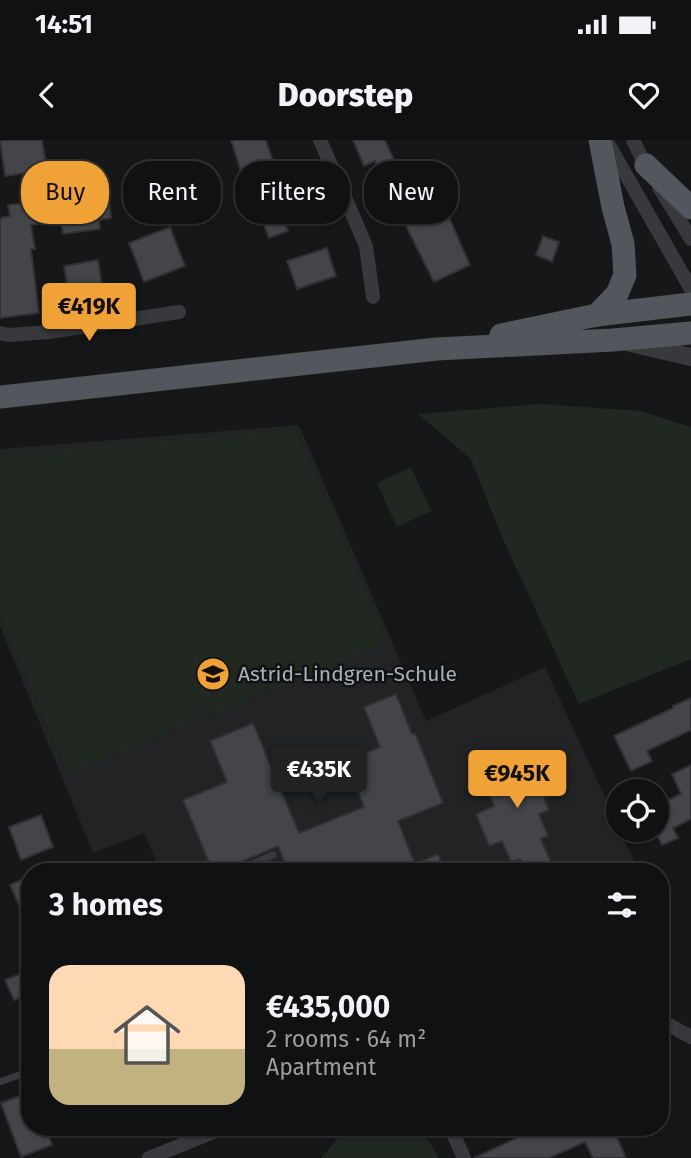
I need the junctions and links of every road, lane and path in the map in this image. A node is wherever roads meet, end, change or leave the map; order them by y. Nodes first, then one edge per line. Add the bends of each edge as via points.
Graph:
1 (320, 140) edge
2 (600, 140) edge
3 (606, 140) edge
4 (633, 140) edge
5 (646, 165) junction
6 (691, 208) edge
7 (691, 239) edge
8 (691, 289) edge
9 (373, 297) dead end
10 (691, 304) edge
11 (179, 312) dead end
12 (597, 315) junction
13 (0, 333) edge
14 (691, 333) edge
15 (613, 340) junction
16 (437, 349) junction
17 (691, 357) edge
18 (0, 397) edge
19 (273, 855) dead end
20 (255, 863) edge
21 (669, 1025) edge
22 (691, 1037) edge
23 (21, 1074) edge
24 (0, 1082) edge
25 (190, 1136) edge
26 (454, 1136) edge
27 (149, 1158) edge
28 (464, 1158) edge

1 - 9 street via 366,246
2 - 12 main road via 623,244 625,275 617,294
3 - 8 street
4 - 5 street
5 - 6 main road
5 - 7 street
10 - 12 main road
11 - 13 street via 49,332
12 - 16 main road
14 - 15 main road
15 - 16 main road
15 - 17 street
16 - 18 main road
19 - 20 lane
21 - 22 street
23 - 24 lane
25 - 27 street
26 - 28 street

